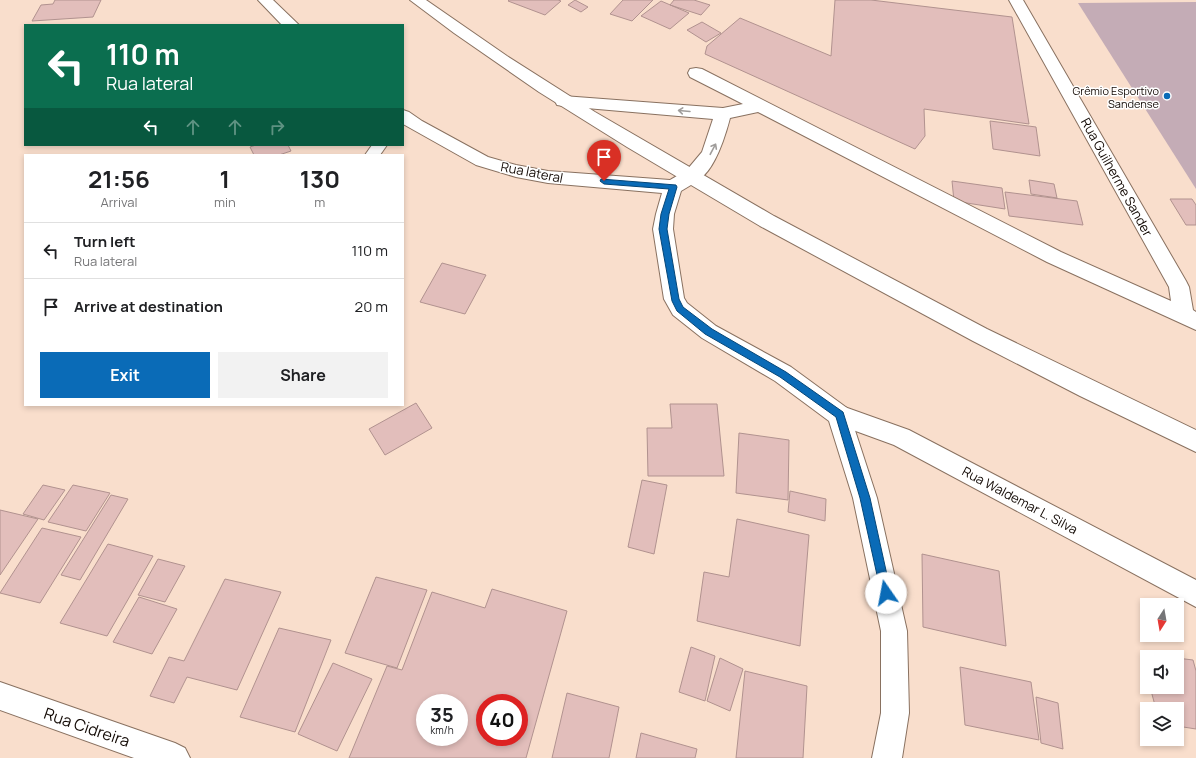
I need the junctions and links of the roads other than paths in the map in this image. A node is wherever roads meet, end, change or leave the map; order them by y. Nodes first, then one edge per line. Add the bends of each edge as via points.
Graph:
1 (265, 0) edge
2 (417, 0) edge
3 (1016, 0) edge
4 (291, 24) edge
5 (696, 74) dead end
6 (563, 101) junction
7 (758, 106) junction
8 (723, 114) junction
9 (404, 117) edge
10 (379, 146) edge
11 (373, 154) edge
12 (682, 182) junction
13 (1190, 318) edge
14 (840, 415) junction
15 (1196, 442) edge
16 (1196, 594) edge
17 (0, 696) edge
18 (175, 758) edge
19 (887, 758) edge

1 - 4 street
2 - 6 street
3 - 13 street, Rua Guilherme Sander via 1179,287
5 - 7 street
8 -> 6 street
6 - 12 street
7 - 8 street
7 - 13 street via 1054,257
12 -> 8 street via 704,163 714,147
9 - 12 street, Rua lateral via 482,160 516,171 555,178
10 - 11 lane
12 - 14 street, Rua Waldemar L. Silva via 665,214 663,229 674,299 680,309 708,332 783,374
12 - 15 street via 1050,371
14 - 16 street, Rua Waldemar L. Silva via 901,437
14 - 19 street via 865,498 894,631 894,713
17 - 18 street, Rua Cidreira

